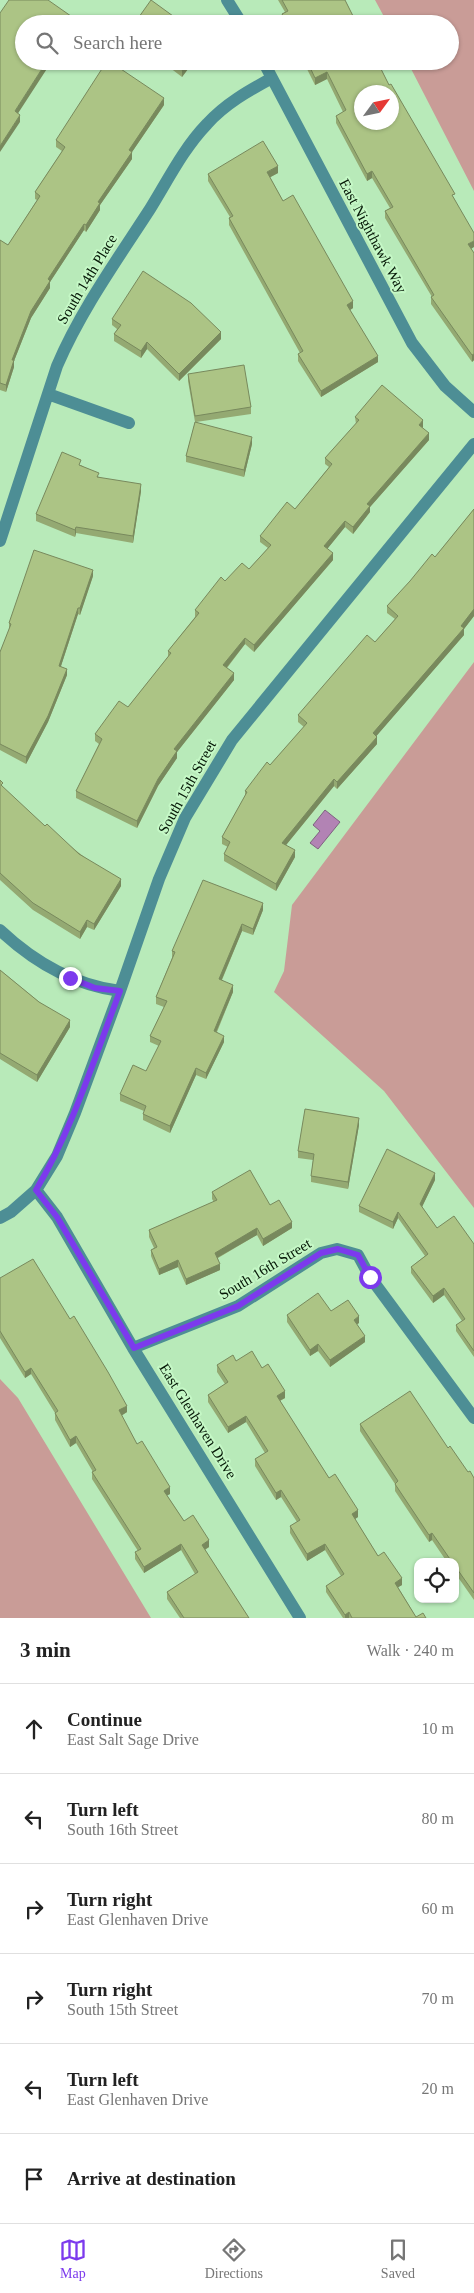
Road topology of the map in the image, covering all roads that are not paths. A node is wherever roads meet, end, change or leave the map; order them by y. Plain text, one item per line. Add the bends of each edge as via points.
1 (227, 0) edge
2 (236, 15) edge
3 (268, 70) edge
4 (272, 78) junction
5 (48, 394) junction
6 (474, 412) edge
7 (129, 423) dead end
8 (474, 444) edge
9 (0, 541) edge
10 (0, 930) edge
11 (120, 991) junction
12 (36, 1190) junction
13 (0, 1218) edge
14 (134, 1348) junction
15 (474, 1418) edge
16 (300, 1618) edge

1 - 2 street
3 - 4 street, East Nighthawk Way
4 - 5 street, South 14th Place via 229,104 184,151 66,344
4 - 6 street, East Nighthawk Way via 412,343 445,386
5 - 7 street
5 - 9 street, South 14th Place
8 - 11 street, South 15th Street via 232,740 185,818 159,879
10 - 11 street via 43,964 95,988
11 - 12 street, South 15th Street via 70,1126
12 - 13 street, South 15th Street
12 - 14 street, East Glenhaven Drive via 57,1217
14 - 15 street, South 16th Street via 238,1306 321,1253 338,1249 358,1255 370,1277
14 - 16 street, East Glenhaven Drive

